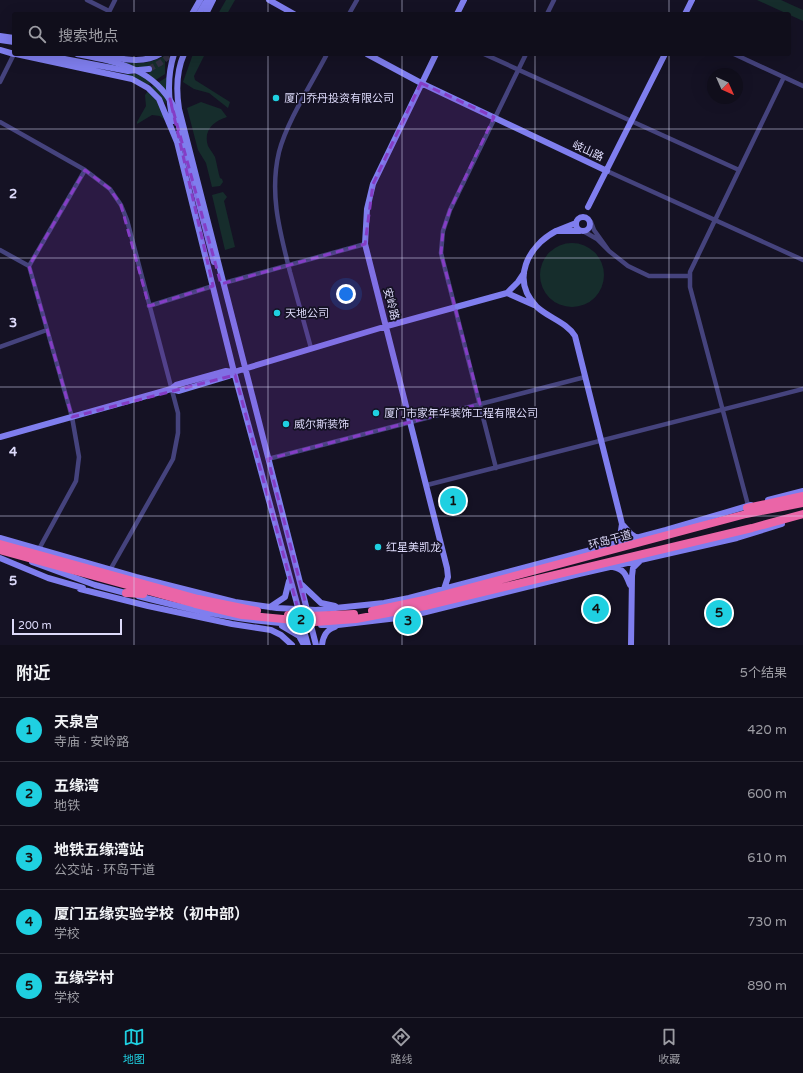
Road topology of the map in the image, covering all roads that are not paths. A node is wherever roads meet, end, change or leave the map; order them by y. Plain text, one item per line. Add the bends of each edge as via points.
1 (87, 0) edge
2 (115, 0) edge
3 (200, 0) edge
4 (207, 0) edge
5 (213, 0) edge
6 (269, 0) edge
7 (357, 0) edge
8 (464, 0) edge
9 (554, 0) edge
10 (692, 0) edge
11 (108, 12) edge
12 (193, 12) edge
13 (200, 12) edge
14 (207, 12) edge
15 (290, 12) edge
16 (350, 12) edge
17 (457, 12) edge
18 (548, 12) edge
19 (686, 12) edge
20 (0, 36) edge
21 (12, 38) edge
22 (0, 40) edge
23 (12, 42) edge
24 (0, 49) edge
25 (12, 50) edge
26 (12, 53) edge
27 (14, 56) edge
28 (24, 56) edge
29 (49, 56) edge
30 (88, 56) edge
31 (108, 56) edge
32 (157, 56) edge
33 (174, 56) edge
34 (183, 56) edge
35 (326, 56) edge
36 (371, 56) edge
37 (435, 56) edge
38 (488, 56) edge
39 (525, 56) edge
40 (664, 56) edge
41 (738, 56) edge
42 (149, 69) tunnel mouth
43 (518, 70) junction
44 (784, 77) junction
45 (0, 82) edge
46 (422, 82) junction
47 (803, 86) edge
48 (494, 117) junction
49 (630, 120) junction
50 (0, 122) edge
51 (178, 142) junction
52 (85, 170) junction
53 (739, 170) junction
54 (607, 171) junction
55 (588, 207) junction
56 (582, 217) junction
57 (590, 221) junction
58 (714, 221) junction
59 (576, 223) junction
60 (556, 231) junction
61 (581, 231) junction
62 (365, 244) junction
63 (0, 250) edge
64 (609, 250) junction
65 (803, 260) edge
66 (29, 266) junction
67 (289, 266) junction
68 (524, 273) junction
69 (690, 276) junction
70 (224, 283) junction
71 (213, 286) junction
72 (507, 293) junction
73 (149, 306) junction
74 (454, 307) junction
75 (537, 307) junction
76 (231, 316) junction
77 (387, 326) junction
78 (47, 330) junction
79 (0, 347) edge
80 (311, 348) junction
81 (245, 368) junction
82 (234, 372) junction
83 (585, 377) junction
84 (171, 389) junction
85 (803, 390) edge
86 (480, 404) junction
87 (723, 411) junction
88 (72, 417) junction
89 (411, 421) junction
90 (0, 437) edge
91 (601, 442) junction
92 (268, 459) junction
93 (496, 468) junction
94 (427, 485) junction
95 (803, 491) edge
96 (803, 496) edge
97 (803, 503) edge
98 (748, 505) junction
99 (803, 514) edge
100 (803, 518) edge
101 (706, 519) junction
102 (724, 520) junction
103 (622, 524) junction
104 (690, 529) junction
105 (723, 535) junction
106 (637, 538) junction
107 (658, 538) junction
108 (0, 539) edge
109 (698, 541) junction
110 (0, 544) edge
111 (615, 544) junction
112 (0, 550) edge
113 (37, 551) junction
114 (0, 558) edge
115 (642, 560) junction
116 (83, 562) joint
117 (610, 567) junction
118 (447, 568) junction
119 (110, 570) junction
120 (289, 576) junction
121 (136, 577) junction
122 (464, 583) junction
123 (301, 584) junction
124 (95, 585) junction
125 (631, 586) junction
126 (444, 588) junction
127 (80, 589) junction
128 (126, 593) junction
129 (194, 602) junction
130 (424, 603) junction
131 (270, 607) junction
132 (347, 608) junction
133 (298, 609) junction
134 (308, 609) junction
135 (277, 623) junction
136 (302, 624) junction
137 (312, 625) junction
138 (338, 625) junction
139 (292, 645) edge
140 (304, 645) edge
141 (308, 645) edge
142 (316, 645) edge
143 (322, 645) edge
144 (631, 645) edge

1 - 11 street
2 - 11 street
3 - 12 main road
4 - 13 main road
5 - 14 main road
6 - 15 main road
7 - 16 street
8 - 17 main road
9 - 18 street
10 - 19 main road
20 - 21 main road
22 - 23 main road
24 - 25 main road
24 - 26 main road
27 - 45 street
28 - 51 main road via 132,79 155,94 164,106
29 - 42 main road via 128,71
30 - 76 main road, bridge via 145,74 154,80 174,107 214,262
31 - 32 main road via 142,59
33 - 51 main road via 169,79 170,107
34 - 70 main road via 176,92 179,109
35 - 67 street via 285,133 279,152 275,178 275,207
36 - 46 main road, 岐山路
37 - 46 main road, 安岭路
38 - 43 street
39 - 43 street
40 - 49 main road
41 - 44 street
43 - 48 street
43 - 49 street
44 - 47 street
44 - 53 street
46 - 48 main road, 岐山路
46 - 62 main road, 安岭路 via 373,184
48 - 54 main road, 岐山路
48 - 74 street via 450,210 443,231 441,253
49 - 53 street
49 - 54 main road
50 - 52 street
51 - 71 main road
52 - 66 street
52 - 73 street via 110,189 120,205 127,220
53 - 58 street
54 - 55 main road
54 - 58 street, 岐山路
55 - 56 main road
55 - 57 main road
56 - 57 main road
56 - 59 main road
57 - 61 main road via 587,229
57 - 64 street
58 - 65 street, 岐山路
58 - 69 street
59 - 60 main road
59 - 61 main road via 576,227
60 - 61 main road
60 - 68 main road via 535,246
61 - 64 street via 597,239
62 - 67 street
62 - 77 main road, 安岭路
63 - 66 street
64 - 69 street via 628,266 649,276
66 - 78 street
67 - 70 street
67 - 80 street
68 - 72 main road
68 - 75 main road via 525,287
69 - 87 street via 690,287
70 - 76 main road
71 - 73 street
71 - 82 main road
72 - 74 main road
72 - 75 main road
73 - 84 street
74 - 77 main road
74 - 86 street
75 - 83 main road via 571,330 578,343
76 - 81 main road
77 - 80 main road
77 - 89 main road, 安岭路
78 - 79 street
78 - 88 street
80 - 81 main road
81 - 82 main road
81 - 92 main road
82 - 84 main road via 226,371 176,385
82 - 120 main road
83 - 86 street
83 - 91 main road
84 - 88 main road
84 - 119 street via 178,413 178,433 173,459
85 - 87 street
86 - 89 street
86 - 93 street
87 - 91 street
87 - 98 street
88 - 90 main road
88 - 113 street via 79,457 76,481
89 - 92 street
89 - 94 main road, 安岭路
91 - 93 street
91 - 103 main road
92 - 123 main road
93 - 94 street
94 - 118 main road, 安岭路
95 - 98 main road
96 - 101 highway
97 - 102 highway, 环岛干道
98 - 101 main road
99 - 105 highway, 环岛干道
100 - 115 main road via 737,538
101 - 106 main road
101 - 107 highway
102 - 104 highway, 环岛干道
102 - 105 highway via 717,529
103 - 106 main road
103 - 111 main road via 620,537
104 - 107 highway, 环岛干道
104 - 109 highway via 700,536
105 - 109 highway, 环岛干道
106 - 111 main road
107 - 130 highway, 环岛干道
108 - 113 highway
109 - 130 highway, 环岛干道
110 - 113 highway
111 - 122 main road
112 - 124 main road
112 - 129 highway
113 - 116 highway
113 - 129 highway
114 - 127 main road
115 - 117 main road
115 - 125 main road via 633,568
116 - 119 main road
117 - 125 main road via 619,568 625,573
117 - 138 main road via 406,618
118 - 122 main road via 452,577
118 - 126 main road via 448,576
119 - 121 main road
120 - 131 main road via 289,588 285,597
120 - 133 main road
121 - 129 highway
121 - 131 main road via 235,602
122 - 126 main road
123 - 132 main road via 321,603
123 - 134 main road
124 - 127 main road
124 - 128 main road
125 - 144 main road
126 - 132 main road via 384,603
127 - 139 main road via 148,606 271,630
128 - 129 highway
128 - 135 main road via 204,613
129 - 130 highway, bridge via 309,616 354,614
131 - 133 main road
132 - 134 main road
133 - 134 main road
133 - 136 main road
134 - 137 main road
135 - 136 main road
135 - 140 main road via 299,636
136 - 137 main road
136 - 141 main road
137 - 138 main road
137 - 142 main road
138 - 143 main road via 324,636

